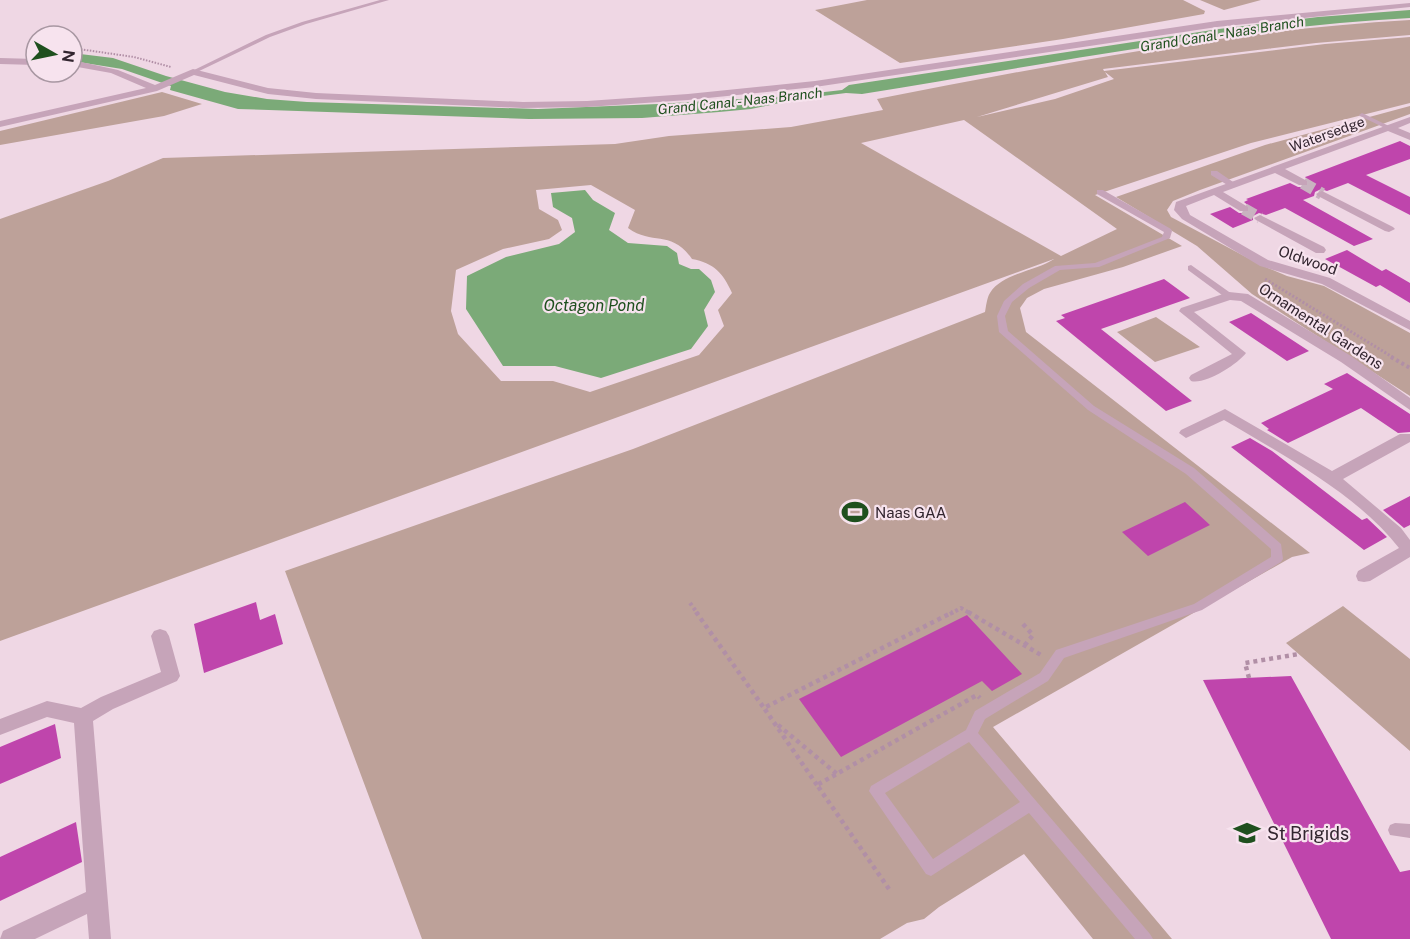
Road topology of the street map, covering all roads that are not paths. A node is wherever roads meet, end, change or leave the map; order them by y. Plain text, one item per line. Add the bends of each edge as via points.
1 (386, 0) edge
2 (1410, 5) edge
3 (0, 61) edge
4 (24, 62) edge
5 (84, 65) edge
6 (194, 72) junction
7 (153, 89) junction
8 (1362, 115) dead end
9 (1410, 120) edge
10 (0, 124) edge
11 (1389, 128) junction
12 (1410, 137) edge
13 (1276, 169) junction
14 (1214, 173) dead end
15 (1303, 183) tunnel mouth
16 (1232, 184) junction
17 (1214, 191) junction
18 (1100, 192) dead end
19 (1322, 194) tunnel mouth
20 (1244, 209) tunnel mouth
21 (1260, 218) tunnel mouth
22 (1389, 229) dead end
23 (1228, 242) joint
24 (1320, 250) dead end
25 (1191, 268) dead end
26 (1229, 296) junction
27 (1410, 326) edge
28 (1196, 378) dead end
29 (1410, 405) edge
30 (1186, 433) dead end
31 (1405, 438) dead end
32 (1332, 477) junction
33 (1364, 576) dead end
34 (160, 636) dead end
35 (83, 717) junction
36 (0, 727) edge
37 (970, 734) junction
38 (1030, 804) junction
39 (1395, 830) dead end
40 (1410, 831) edge
41 (97, 898) junction
42 (11, 939) edge
43 (100, 939) edge
44 (1145, 939) edge

1 - 6 lane via 277,33
2 - 6 street via 1217,24 815,84 587,104 316,96 268,91
3 - 4 street
5 - 7 street via 108,69
6 - 7 street
7 - 10 street
8 - 11 lane
9 - 11 street, Watersedge
11 - 12 street, Watersedge
11 - 13 street, Watersedge
13 - 15 street, Watersedge
13 - 16 street, Watersedge
14 - 16 lane
16 - 17 street, Watersedge
17 - 20 street
17 - 23 street, Watersedge via 1180,204 1180,210
18 - 37 lane via 1168,231 1166,238 1096,265 1050,272 1008,302 1001,316 1004,332 1091,408 1190,471 1277,547 1276,559 1198,607 1060,654 1044,678 980,715
19 - 22 street
21 - 24 street
23 - 27 street, Oldwood via 1264,262 1326,281
25 - 26 lane
26 - 28 street via 1185,311 1239,353 1234,360
26 - 29 street, Ornamental Gardens via 1244,297 1346,358
30 - 32 street via 1225,414
31 - 32 street
32 - 33 street via 1395,532 1409,550
34 - 35 street via 171,676
35 - 36 street via 47,709
35 - 41 street
37 - 38 lane
37 - 38 lane via 876,791 931,869
38 - 44 lane
39 - 40 lane
41 - 42 street
41 - 43 street

